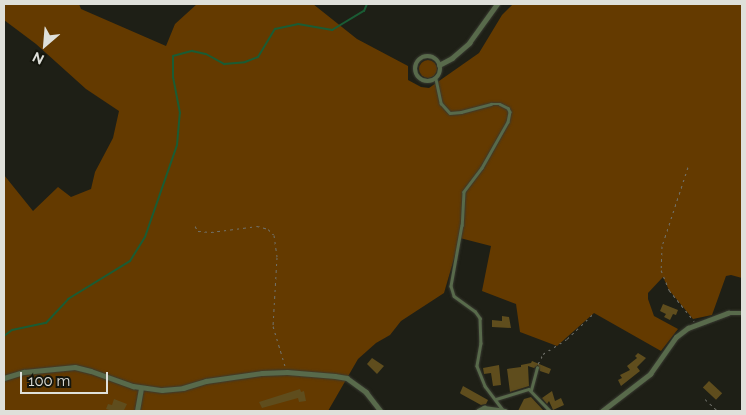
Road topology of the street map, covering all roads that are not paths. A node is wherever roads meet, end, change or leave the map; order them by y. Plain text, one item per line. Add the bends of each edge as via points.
1 (497, 4) edge
2 (439, 65) junction
3 (436, 79) junction
4 (742, 313) edge
5 (537, 368) road end
6 (4, 378) edge
7 (141, 388) junction
8 (531, 391) junction
9 (496, 399) junction
10 (137, 411) edge
11 (381, 411) edge
12 (478, 411) edge
13 (504, 411) edge
14 (550, 411) edge
15 (602, 411) edge

1 - 2 street via 469,43
2 - 3 street
2 - 3 street via 434,58 427,57 421,59 415,69 421,80
3 - 9 lane via 442,103 450,112 500,104 510,112 508,122 482,168 464,192 462,225 451,286 454,296 480,318 477,366 485,386
4 - 15 street via 728,313 696,324 676,337 643,381
5 - 8 lane
6 - 7 street via 24,372 75,368
7 - 10 street
7 - 11 street via 171,390 213,379 287,372 347,378 366,392
8 - 9 lane via 518,391
8 - 14 lane
9 - 13 lane
12 - 13 street via 484,408

